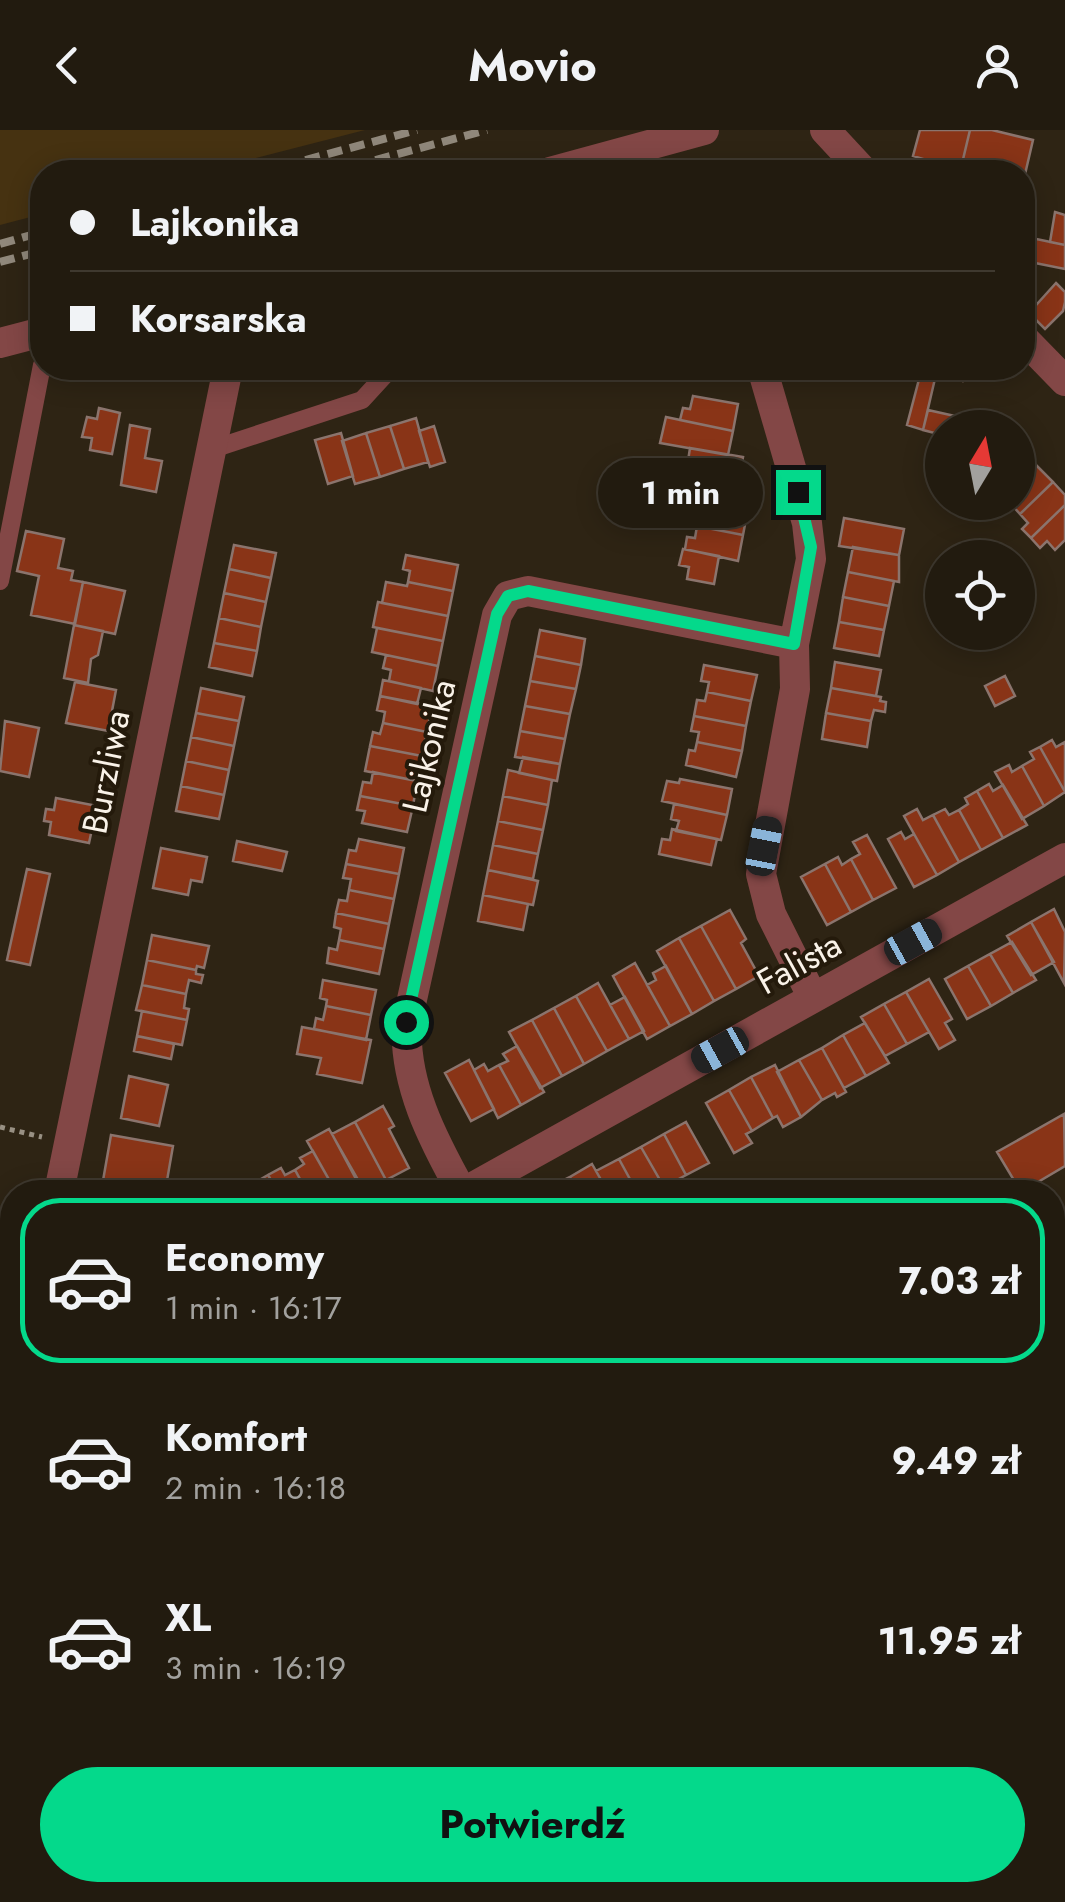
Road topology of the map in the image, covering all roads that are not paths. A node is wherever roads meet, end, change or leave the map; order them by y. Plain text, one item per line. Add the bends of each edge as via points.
1 (704, 130) edge
2 (825, 130) edge
3 (594, 160) edge
4 (848, 160) edge
5 (30, 336) edge
6 (0, 344) edge
7 (1035, 349) edge
8 (39, 380) edge
9 (225, 380) edge
10 (380, 380) edge
11 (765, 380) edge
12 (1065, 380) edge
13 (210, 450) junction
14 (0, 581) edge
15 (794, 644) junction
16 (1065, 858) edge
17 (813, 998) junction
18 (61, 1180) edge
19 (456, 1180) edge
20 (485, 1180) edge

1 - 3 street
2 - 4 street
5 - 6 street
7 - 12 street
8 - 14 lane
9 - 13 street, Burzliwa
10 - 13 lane via 362,400
11 - 15 street via 810,535
13 - 18 street, Burzliwa
15 - 17 street via 794,690 761,874 771,914
15 - 19 street, Lajkonika via 528,591 508,596 497,614 406,1022 405,1049 432,1138
16 - 17 street, Falista
17 - 20 street, Falista

